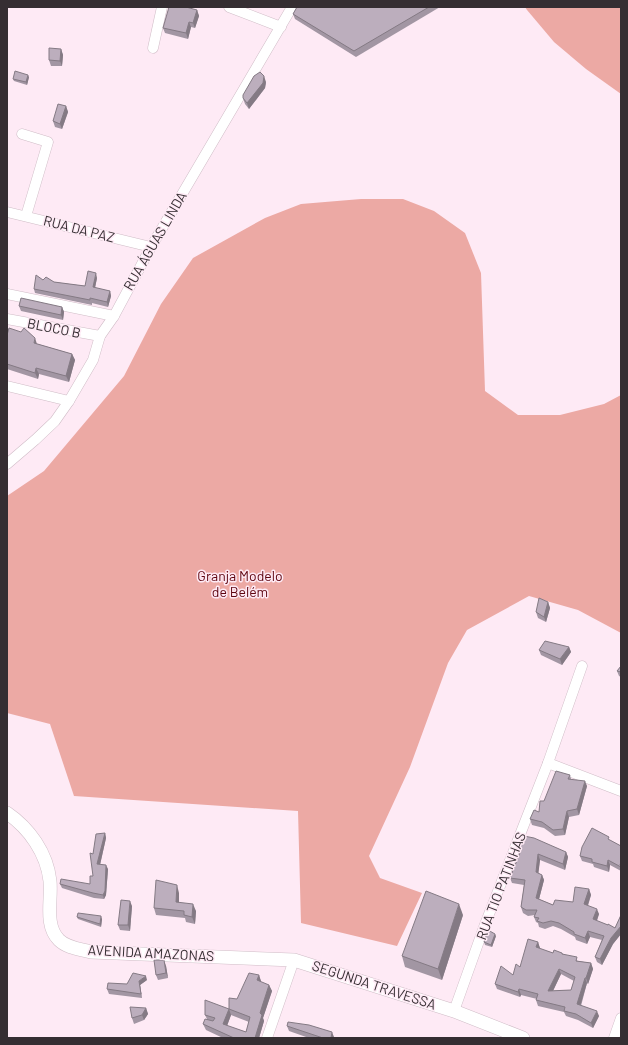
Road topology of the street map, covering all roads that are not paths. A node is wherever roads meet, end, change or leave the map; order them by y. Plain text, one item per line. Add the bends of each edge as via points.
1 (162, 7) edge
2 (229, 7) edge
3 (292, 7) edge
4 (281, 27) junction
5 (153, 48) dead end
6 (22, 134) dead end
7 (7, 212) edge
8 (26, 216) junction
9 (151, 247) junction
10 (7, 294) edge
11 (114, 316) junction
12 (7, 319) edge
13 (100, 336) junction
14 (7, 386) edge
15 (69, 401) junction
16 (7, 464) edge
17 (582, 666) dead end
18 (548, 762) junction
19 (621, 791) edge
20 (7, 813) edge
21 (294, 960) junction
22 (454, 1011) junction
23 (621, 1018) edge
24 (267, 1038) edge
25 (523, 1038) edge
26 (614, 1038) edge

1 - 5 street
2 - 4 street
3 - 4 street, RUA ÁGUAS LINDA
4 - 9 street, RUA ÁGUAS LINDA
6 - 8 street via 48,142
7 - 8 street, RUA DA PAZ
8 - 9 street, RUA DA PAZ
9 - 11 street, RUA ÁGUAS LINDA
10 - 11 street
11 - 13 street, RUA ÁGUAS LINDA
12 - 13 street, BLOCO B
13 - 15 street, RUA ÁGUAS LINDA via 94,360
14 - 15 street
15 - 16 street, RUA ÁGUAS LINDA via 55,421
17 - 18 street, RUA TIO PATINHAS
18 - 19 street
18 - 22 street, RUA TIO PATINHAS
20 - 21 street, AVENIDA AMAZONAS via 30,833 40,850 50,880 51,925 60,941 70,947 90,952
21 - 22 street, SEGUNDA TRAVESSA
21 - 24 street
22 - 25 street, SEGUNDA TRAVESSA
23 - 26 street

